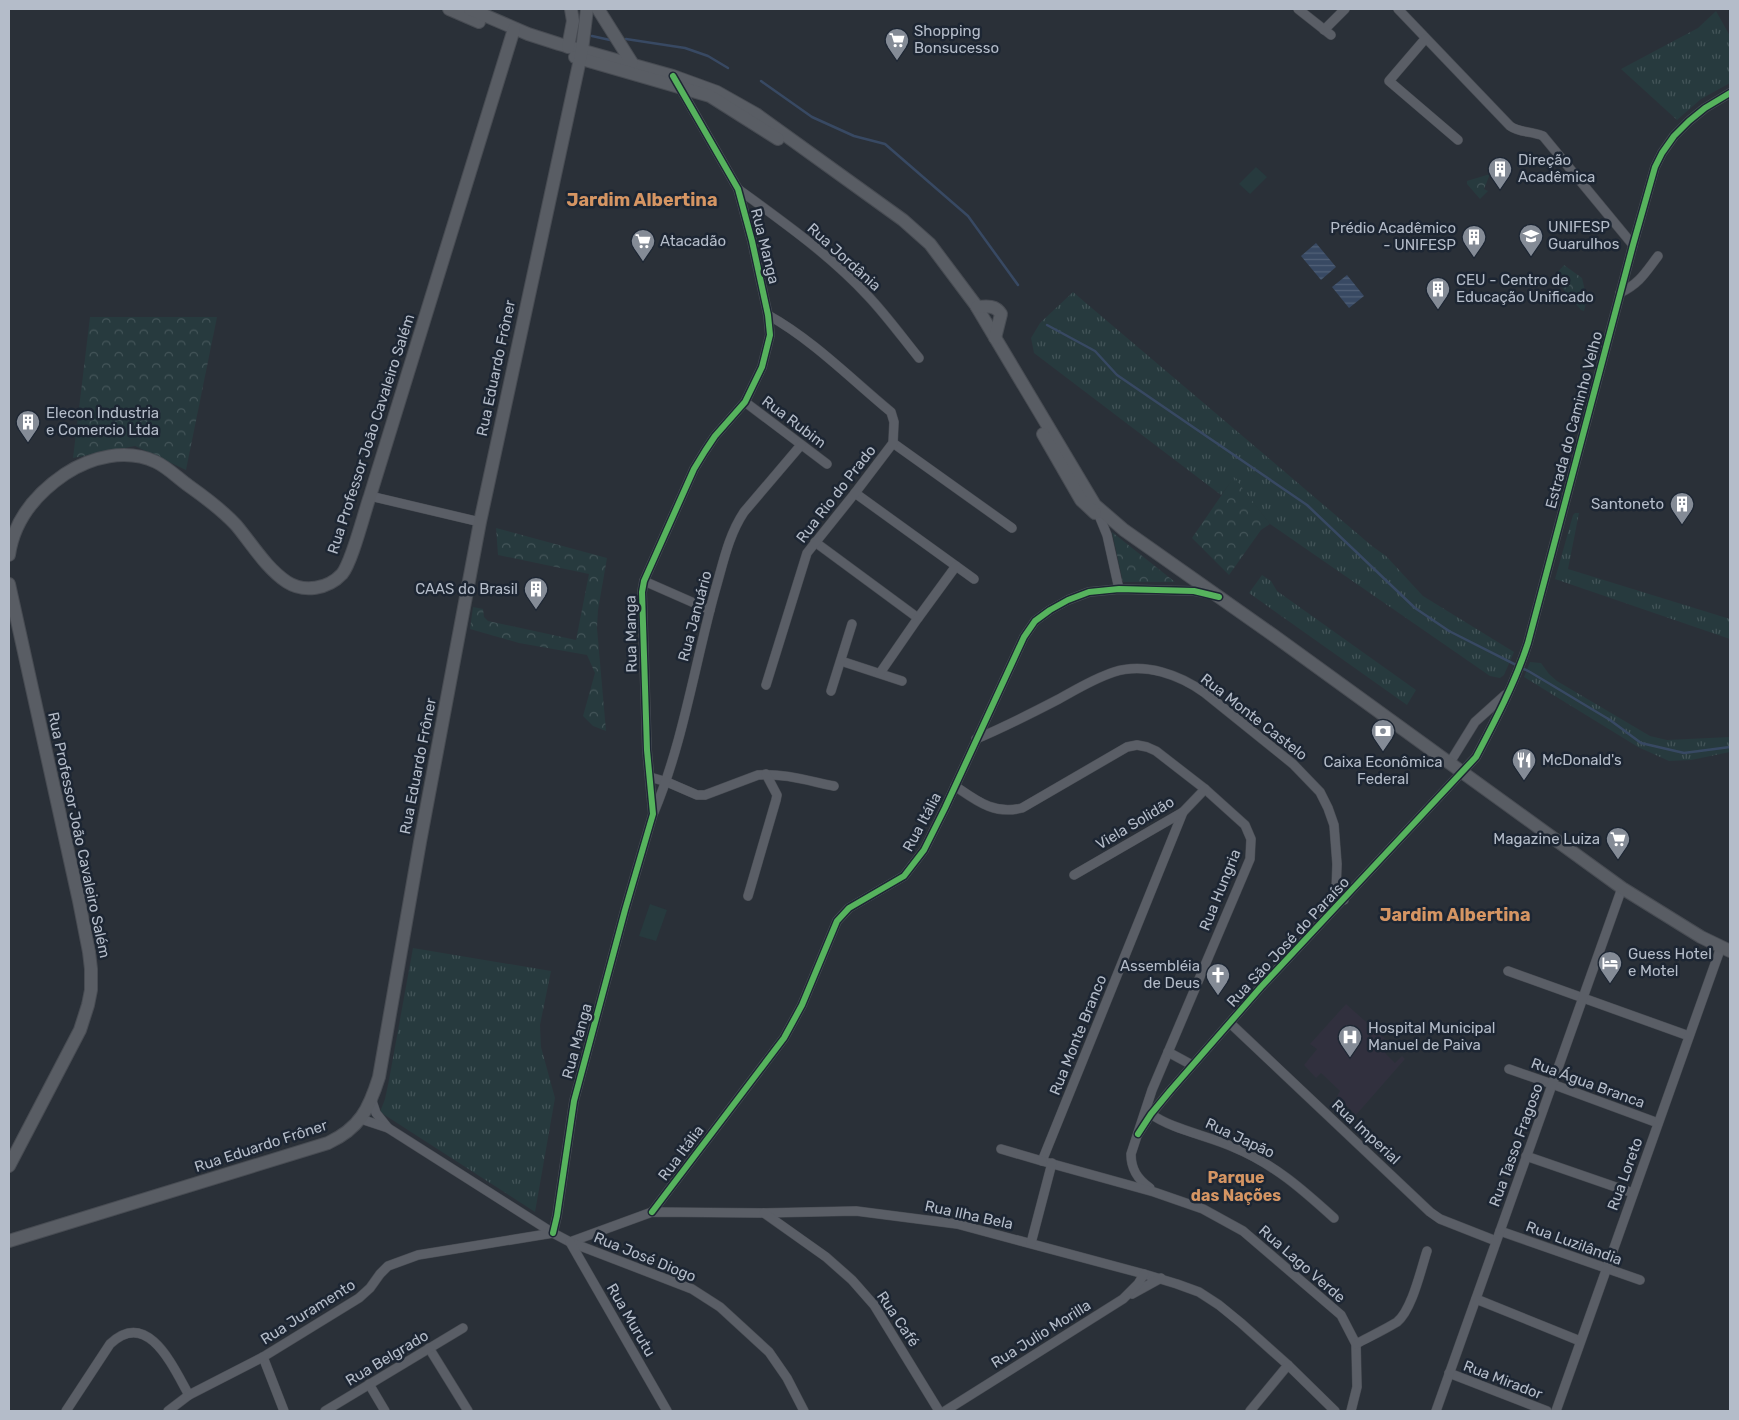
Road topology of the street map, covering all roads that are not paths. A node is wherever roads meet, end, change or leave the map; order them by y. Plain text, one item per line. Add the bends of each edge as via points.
1 (449, 9) edge
2 (470, 9) edge
3 (571, 9) edge
4 (587, 9) edge
5 (598, 9) edge
6 (1298, 9) edge
7 (1345, 9) edge
8 (1398, 9) edge
9 (513, 33) junction
10 (1425, 39) junction
11 (568, 47) junction
12 (581, 54) junction
13 (632, 64) junction
14 (673, 76) junction
15 (680, 88) junction
16 (1730, 93) edge
17 (1458, 140) dead end
18 (738, 189) junction
19 (1633, 245) junction
20 (1658, 256) dead end
21 (1620, 293) junction
22 (977, 306) junction
23 (768, 315) junction
24 (995, 338) junction
25 (919, 358) dead end
26 (745, 402) junction
27 (893, 443) junction
28 (801, 445) junction
29 (827, 464) dead end
30 (855, 493) junction
31 (370, 496) junction
32 (1096, 505) junction
33 (1101, 519) junction
34 (480, 522) junction
35 (1012, 528) dead end
36 (815, 542) junction
37 (9, 555) edge
38 (956, 566) junction
39 (974, 579) dead end
40 (644, 582) junction
41 (9, 584) edge
42 (1119, 589) junction
43 (1219, 597) junction
44 (710, 610) junction
45 (918, 618) junction
46 (852, 624) dead end
47 (841, 661) junction
48 (880, 673) junction
49 (902, 681) dead end
50 (766, 684) dead end
51 (831, 691) dead end
52 (1507, 693) junction
53 (976, 739) junction
54 (1449, 764) junction
55 (1462, 773) junction
56 (766, 774) junction
57 (650, 778) junction
58 (667, 782) junction
59 (834, 786) dead end
60 (954, 786) junction
61 (1205, 788) junction
62 (1183, 812) junction
63 (653, 814) junction
64 (1074, 875) dead end
65 (1622, 888) junction
66 (748, 896) dead end
67 (1344, 900) junction
68 (1726, 949) edge
69 (1508, 971) dead end
70 (1583, 998) junction
71 (1230, 1023) junction
72 (1689, 1036) junction
73 (1168, 1052) junction
74 (1192, 1065) junction
75 (1508, 1069) dead end
76 (1552, 1084) junction
77 (372, 1101) junction
78 (1151, 1114) junction
79 (361, 1119) junction
80 (1658, 1123) junction
81 (388, 1128) junction
82 (1138, 1134) junction
83 (1001, 1149) dead end
84 (1526, 1156) junction
85 (1042, 1161) junction
86 (1052, 1163) junction
87 (9, 1166) edge
88 (1154, 1192) junction
89 (1633, 1193) junction
90 (652, 1212) junction
91 (784, 1212) junction
92 (764, 1213) junction
93 (1334, 1218) dead end
94 (1500, 1231) junction
95 (553, 1233) junction
96 (796, 1236) junction
97 (11, 1240) edge
98 (1496, 1241) junction
99 (570, 1242) junction
100 (1031, 1244) junction
101 (1427, 1251) dead end
102 (1606, 1269) junction
103 (1144, 1274) junction
104 (1161, 1278) junction
105 (1640, 1280) dead end
106 (1123, 1299) junction
107 (1476, 1300) junction
108 (463, 1328) dead end
109 (1580, 1341) junction
110 (1356, 1344) junction
111 (430, 1348) junction
112 (263, 1356) junction
113 (1288, 1365) junction
114 (1449, 1373) junction
115 (369, 1384) junction
116 (189, 1395) junction
117 (66, 1411) edge
118 (168, 1411) edge
119 (284, 1411) edge
120 (325, 1411) edge
121 (385, 1411) edge
122 (468, 1411) edge
123 (667, 1411) edge
124 (804, 1411) edge
125 (939, 1411) edge
126 (945, 1411) edge
127 (1250, 1411) edge
128 (1335, 1411) edge
129 (1351, 1411) edge
130 (1436, 1411) edge
131 (1547, 1411) edge
132 (1556, 1411) edge

1 - 9 main road
2 - 9 main road
3 - 11 main road via 573,21
4 - 12 main road, Rua Eduardo Frôner
5 - 13 main road
6 - 7 street via 1327,33
8 - 10 street
9 - 11 main road
9 - 12 main road
9 - 31 main road, Rua Professor João Cavaleiro Salém
10 - 17 street via 1389,80
10 - 19 street via 1510,126 1517,131 1543,136
11 - 12 main road
12 - 13 main road
12 - 15 main road
12 - 34 main road, Rua Eduardo Frôner
13 - 14 main road
14 - 15 street, Rua Manga
14 - 22 main road via 717,92 756,114 903,220 946,262
15 - 18 street, Rua Manga
15 - 33 main road via 710,96 781,141 922,242 946,271 1081,500
16 - 19 street, Estrada do Caminho Velho via 1688,121 1662,153
18 - 23 street, Rua Manga
18 - 25 street, Rua Jordânia via 805,238 840,269 873,302
19 - 21 street, Estrada do Caminho Velho
20 - 21 street via 1634,286
21 - 52 street, Estrada do Caminho Velho via 1598,400 1523,659
22 - 24 main road
22 - 24 main road via 995,307 1000,311
23 - 26 street, Rua Manga via 770,335 766,352
23 - 27 street, Rua Rio do Prado via 805,339 891,412
24 - 32 main road
26 - 28 street, Rua Rubim
26 - 40 street, Rua Manga via 704,451
27 - 30 street, Rua Rio do Prado
27 - 35 street
28 - 29 street, Rua Rubim
28 - 44 street, Rua Januário via 736,524
30 - 36 street, Rua Rio do Prado
30 - 38 street
31 - 34 street
31 - 37 main road, Rua Professor João Cavaleiro Salém via 343,573 323,587 310,589 287,582 216,506 157,462 123,455 80,465 44,490 26,510 13,537
32 - 33 street
32 - 43 main road via 1124,530
33 - 42 street
33 - 43 main road via 1178,575
34 - 77 main road, Rua Eduardo Frôner
36 - 45 street
36 - 50 street, Rua Rio do Prado via 807,553
38 - 39 street
38 - 45 street
40 - 44 street
40 - 57 street, Rua Manga
41 - 87 main road, Rua Professor João Cavaleiro Salém via 91,969 91,990 80,1030
42 - 43 street, Rua Itália via 1194,591
42 - 53 street, Rua Itália via 1090,592 1068,600 1035,621 1024,637
43 - 54 main road
44 - 58 street, Rua Januário
45 - 48 street
46 - 47 street
47 - 48 street
47 - 51 street
48 - 49 street
52 - 54 street, Estrada do Caminho Velho via 1475,722
52 - 55 street, Estrada do Caminho Velho via 1476,757
53 - 60 street, Rua Itália
53 - 67 street, Rua Monte Castelo via 1116,671 1145,669 1176,676 1205,693 1293,764 1320,792 1334,825 1336,892
54 - 55 main road
55 - 65 main road
55 - 67 street, Rua São José do Paraíso
56 - 58 street via 705,795 697,795
56 - 59 street
56 - 66 street via 777,794
57 - 58 street
57 - 63 street, Rua Manga
58 - 63 street, Rua Januário
60 - 61 street, Rua Hungria via 978,802 1011,811 1022,808 1127,747 1138,746 1156,751
60 - 90 street, Rua Itália via 924,850 904,876 849,908 837,921 802,1005 784,1038
61 - 62 street, Viela Solidão
61 - 73 street, Rua Hungria via 1246,826 1252,849
62 - 64 street, Viela Solidão
62 - 85 street, Rua Monte Branco
63 - 95 street, Rua Manga via 574,1101
65 - 68 main road
65 - 70 street, Rua Tasso Fragoso
67 - 71 street, Rua São José do Paraíso
68 - 72 street, Rua Loreto
69 - 70 street
70 - 72 street
70 - 76 street, Rua Tasso Fragoso
71 - 74 street, Rua São José do Paraíso
71 - 98 street, Rua Imperial via 1430,1212
72 - 80 street, Rua Loreto
73 - 74 street
73 - 82 street, Rua Hungria
74 - 78 street, Rua São José do Paraíso
75 - 76 street, Rua Água Branca
76 - 80 street, Rua Água Branca
76 - 84 street, Rua Tasso Fragoso
77 - 79 main road, Rua Eduardo Frôner
77 - 81 street via 376,1113
78 - 82 street, Rua São José do Paraíso
78 - 93 street, Rua Japão via 1256,1158 1282,1173
79 - 81 street
79 - 97 main road, Rua Eduardo Frôner via 328,1143
80 - 89 street, Rua Loreto
81 - 95 street
82 - 88 street, Rua Hungria via 1130,1154 1131,1164 1135,1175
83 - 85 street
84 - 89 street
84 - 94 street, Rua Tasso Fragoso
85 - 86 street
86 - 88 street
86 - 100 street
88 - 110 street, Rua Lago Verde via 1203,1209 1243,1231 1341,1315
89 - 102 street, Rua Loreto
90 - 92 street, Rua Ilha Bela
90 - 99 street, Rua Ilha Bela
91 - 92 street, Rua Ilha Bela
91 - 96 street, Rua Café
91 - 100 street, Rua Ilha Bela via 856,1211 924,1219 957,1224
92 - 96 street, Rua Café
94 - 98 street, Rua Tasso Fragoso
94 - 102 street, Rua Luzilândia
95 - 99 street
95 - 112 street, Rua Juramento via 418,1255 394,1264 380,1274 360,1298
96 - 125 street, Rua Café via 826,1257 874,1305
98 - 107 street, Rua Tasso Fragoso
99 - 123 street, Rua Murutu
99 - 124 street, Rua José Diogo via 692,1289 720,1307 769,1352
100 - 103 street, Rua Ilha Bela
101 - 110 street via 1409,1304 1398,1321
102 - 105 street, Rua Luzilândia
102 - 109 street, Rua Loreto
103 - 104 street, Rua Ilha Bela
103 - 106 street, Rua Julio Morilla
104 - 106 street
104 - 113 street, Rua Ilha Bela via 1199,1292 1219,1305
106 - 126 street, Rua Julio Morilla
107 - 109 street
107 - 114 street, Rua Tasso Fragoso
108 - 111 street, Rua Belgrado
109 - 132 street, Rua Loreto
110 - 129 street, Rua Lago Verde via 1357,1387
111 - 115 street, Rua Belgrado
111 - 122 street
112 - 116 street, Rua Juramento
112 - 119 street
113 - 127 street
113 - 128 street, Rua Ilha Bela
114 - 130 street, Rua Tasso Fragoso
114 - 131 street, Rua Mirador
115 - 120 street, Rua Belgrado
115 - 121 street
116 - 117 street via 165,1353 153,1340 129,1333 110,1344
116 - 118 street, Rua Juramento

